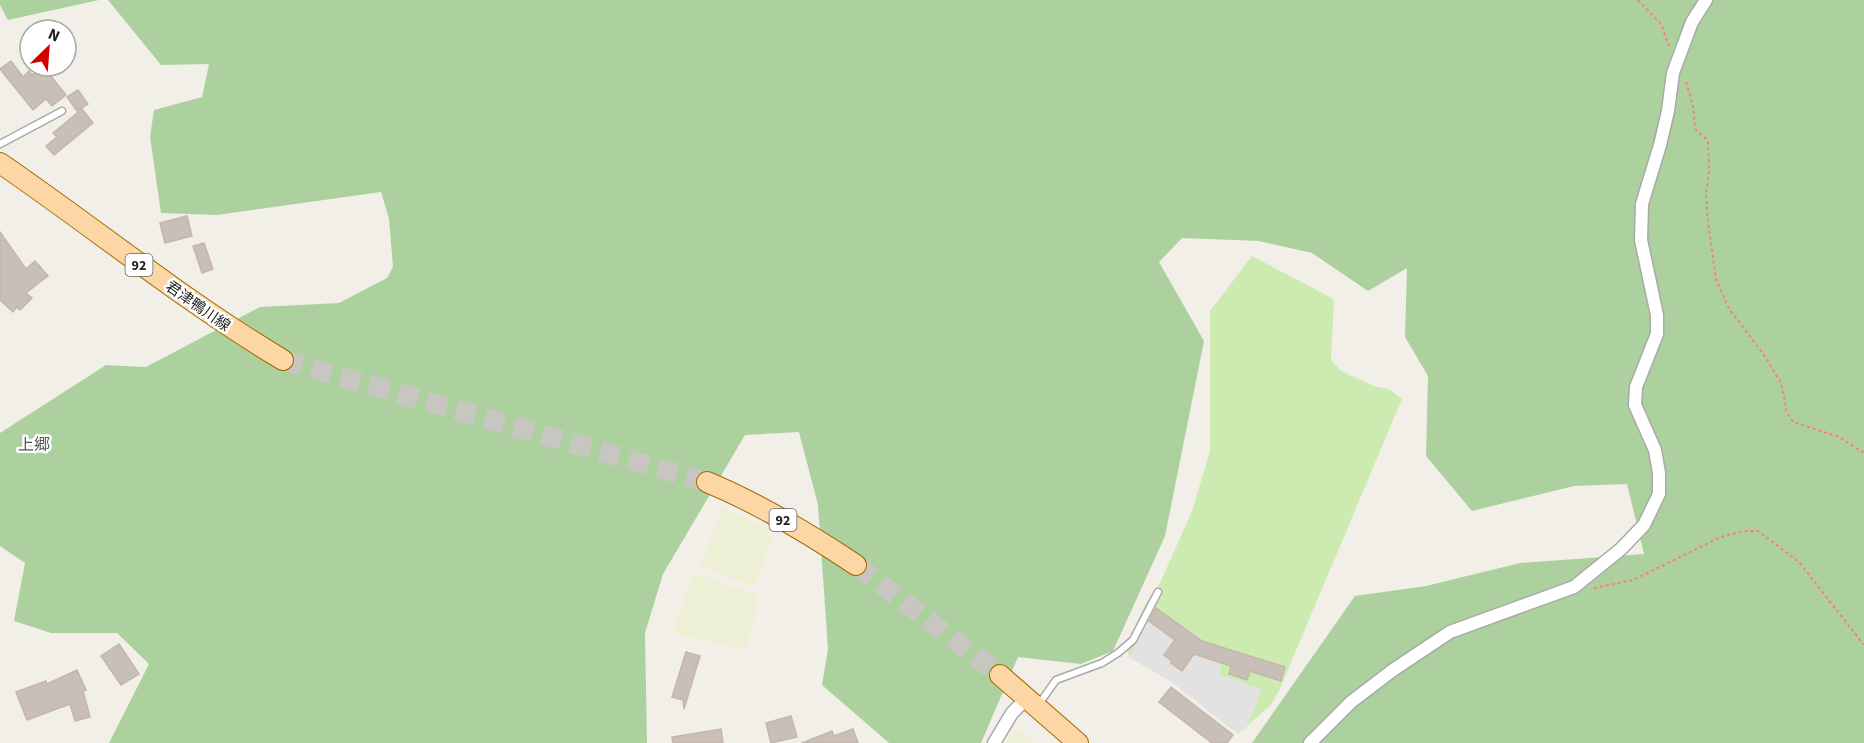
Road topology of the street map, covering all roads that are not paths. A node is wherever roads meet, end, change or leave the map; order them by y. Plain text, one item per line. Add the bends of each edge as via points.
1 (1706, 0) edge
2 (62, 111) dead end
3 (0, 144) edge
4 (0, 163) edge
5 (283, 360) tunnel mouth
6 (707, 482) tunnel mouth
7 (856, 565) tunnel mouth
8 (1158, 592) dead end
9 (1000, 675) tunnel mouth
10 (1032, 703) junction
11 (994, 743) edge
12 (1078, 743) edge
13 (1310, 743) edge

1 - 13 street via 1692,22 1673,73 1665,122 1642,204 1641,240 1657,315 1657,334 1636,387 1635,405 1655,450 1659,473 1659,494 1644,525 1574,587 1450,632 1351,702
2 - 3 lane
4 - 5 main road, 君津鴨川線 / 92 via 228,327
6 - 7 main road, 92 via 764,509
8 - 10 lane via 1133,640 1118,654 1056,680
9 - 10 main road
10 - 11 street via 1012,713
10 - 12 main road

